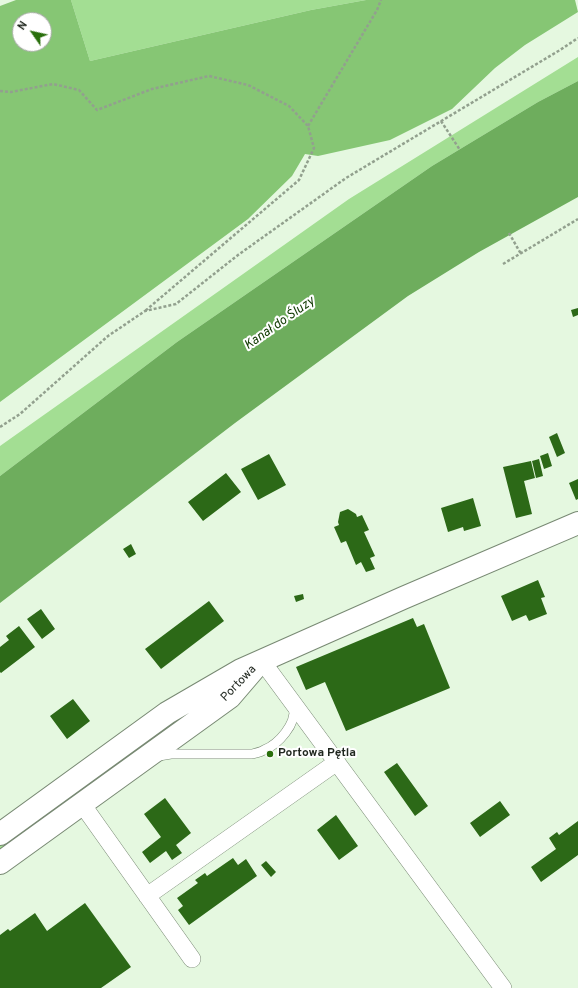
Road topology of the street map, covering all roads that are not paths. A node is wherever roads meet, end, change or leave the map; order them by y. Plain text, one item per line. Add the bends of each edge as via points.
1 (578, 523) edge
2 (262, 661) junction
3 (294, 703) junction
4 (143, 758) junction
5 (337, 762) junction
6 (69, 785) junction
7 (82, 804) junction
8 (0, 834) edge
9 (0, 863) edge
10 (147, 896) junction
11 (192, 959) dead end
12 (503, 988) edge

1 - 2 street
2 - 3 street
2 - 4 street, Portowa via 230,697
2 - 6 street, Portowa via 241,670 168,713
3 - 4 lane via 294,718 279,740 264,750 252,754 172,754
3 - 5 street
4 - 7 street, Portowa
5 - 10 street
5 - 12 street
6 - 7 street
6 - 8 street, Portowa
7 - 9 street, Portowa
7 - 10 street
10 - 11 street

